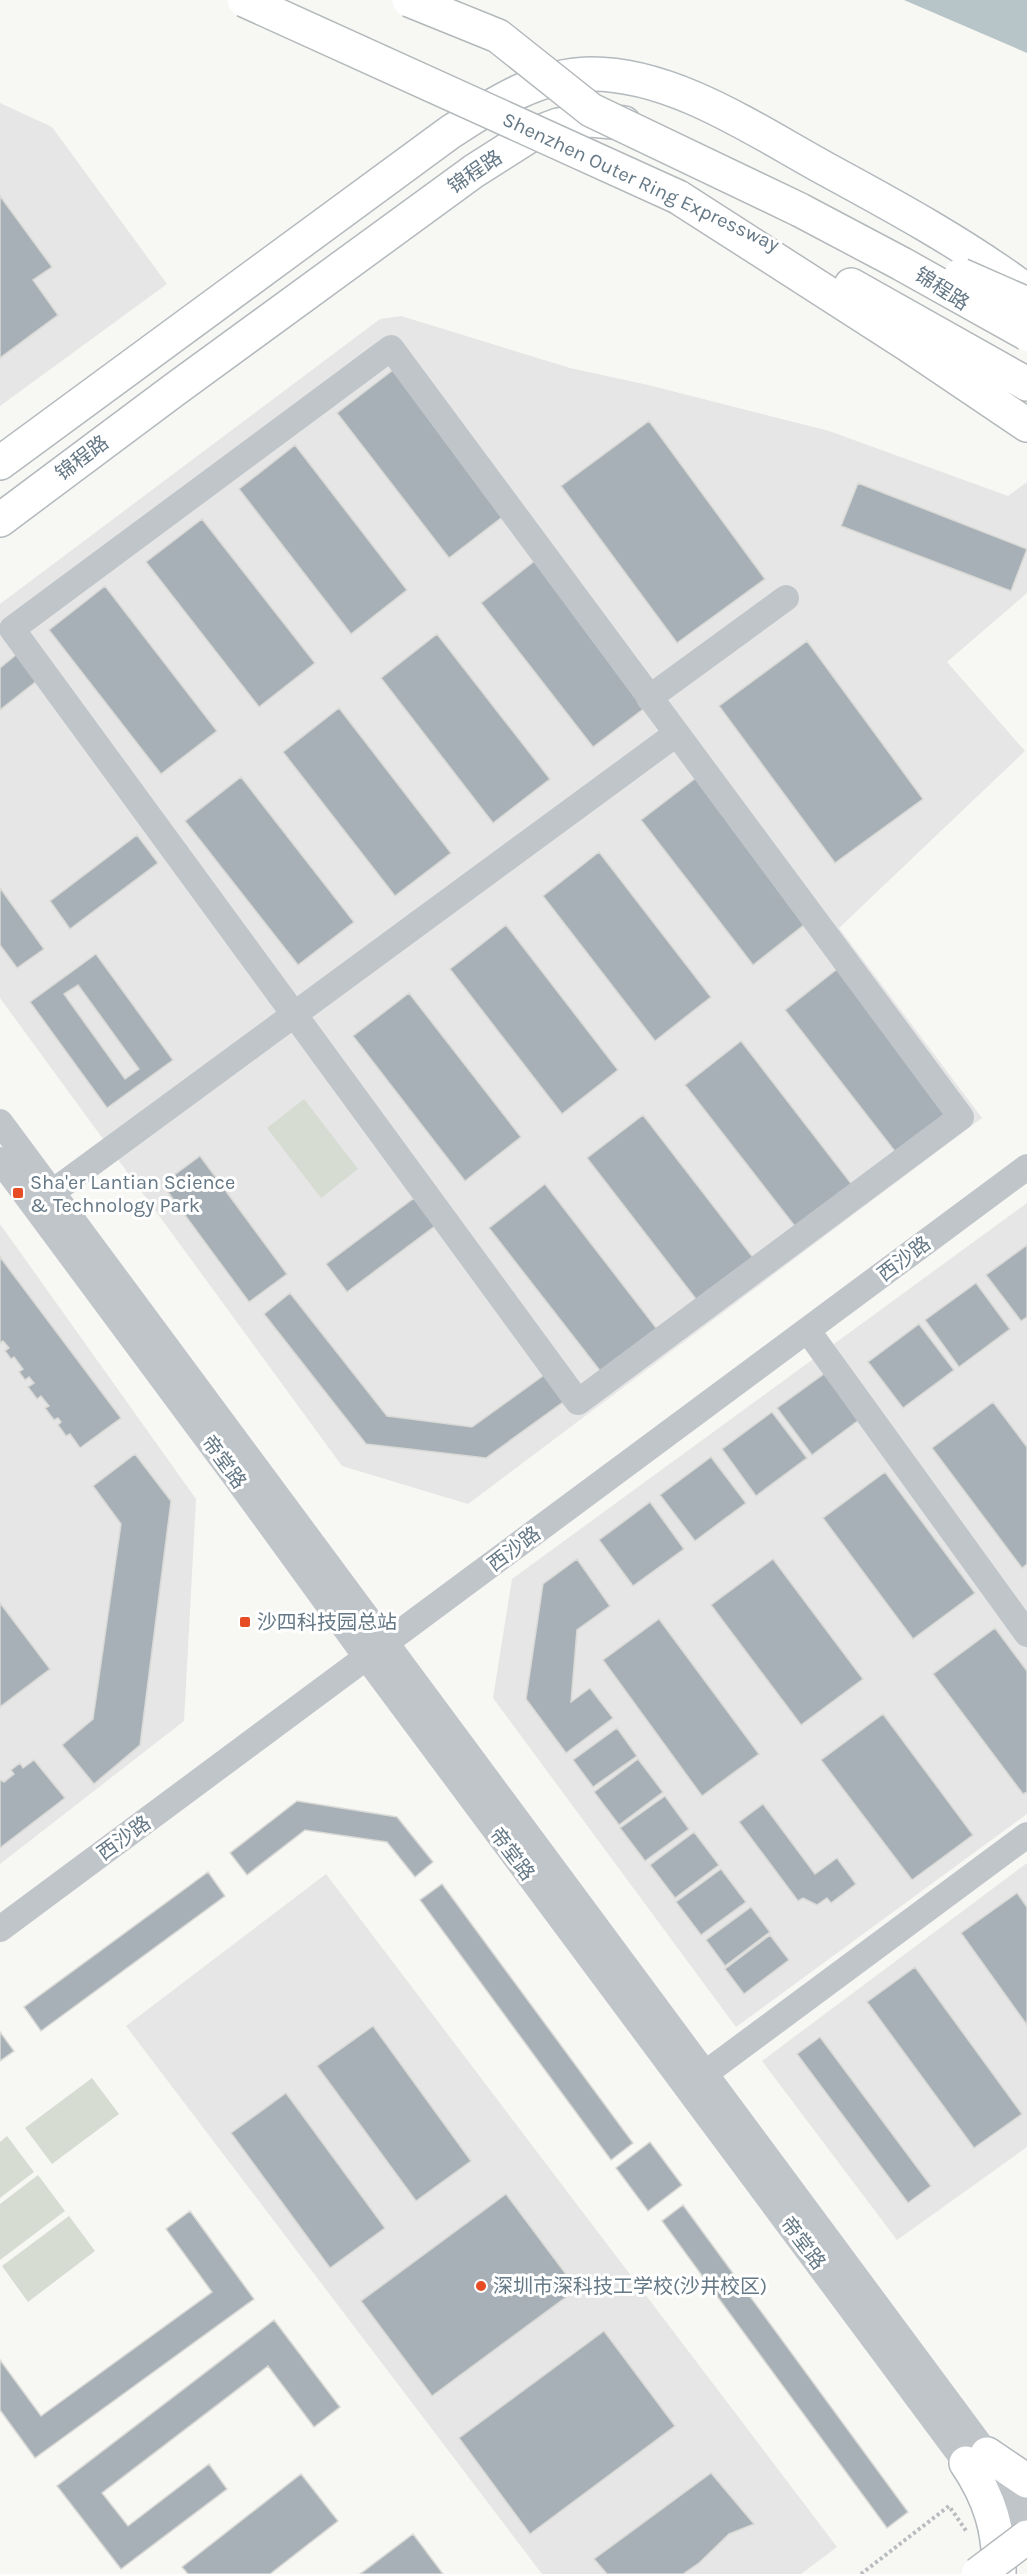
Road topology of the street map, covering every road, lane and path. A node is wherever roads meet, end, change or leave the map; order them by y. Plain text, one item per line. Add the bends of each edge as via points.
1 (244, 0) edge
2 (409, 0) edge
3 (696, 158) junction
4 (678, 197) junction
5 (1027, 291) edge
6 (1027, 304) edge
7 (1027, 334) edge
8 (1027, 348) edge
9 (1027, 384) edge
10 (1027, 425) edge
11 (0, 463) edge
12 (0, 520) edge
13 (786, 598) dead end
14 (649, 698) junction
15 (676, 734) junction
16 (295, 1014) junction
17 (0, 1122) edge
18 (0, 1160) edge
19 (1027, 1167) edge
20 (43, 1199) junction
21 (808, 1331) junction
22 (1027, 1634) edge
23 (388, 1643) junction
24 (367, 1658) junction
25 (1027, 1835) edge
26 (0, 1929) edge
27 (695, 2081) junction
28 (977, 2458) junction
29 (1027, 2481) edge
30 (949, 2506) dead end
31 (1027, 2508) edge
32 (1027, 2537) edge
33 (1027, 2546) edge
34 (861, 2574) edge
35 (978, 2574) edge
36 (999, 2574) edge

1 - 4 main road, Shenzhen Outer Ring Expressway, bridge
2 - 3 main road, bridge via 498,36 591,110
3 - 6 main road, bridge
3 - 7 main road, bridge via 902,264
4 - 9 main road, Shenzhen Outer Ring Expressway via 882,301
4 - 10 main road
5 - 11 main road via 933,228 717,110 628,77 589,74 509,95 449,133
8 - 12 main road, 锦程路 via 910,267 698,151 621,122 591,120 529,136 474,171
13 - 14 street
14 - 15 street
14 - 16 street via 391,348 12,629
15 - 16 street
15 - 16 street via 962,1117 578,1402
16 - 20 street
17 - 20 street, 帝堂路
18 - 20 street, 帝堂路
19 - 21 street, 西沙路
20 - 23 street, 帝堂路
20 - 24 street, 帝堂路
21 - 22 street
21 - 23 street, 西沙路
23 - 24 street, 西沙路
23 - 27 street, 帝堂路
24 - 26 street, 西沙路
24 - 27 street, 帝堂路
25 - 27 street
27 - 28 street, 帝堂路
28 - 29 main road
28 - 31 street, 帝堂路
28 - 33 street, 帝堂路
28 - 36 main road via 998,2536
30 - 34 path
32 - 35 main road, bridge

